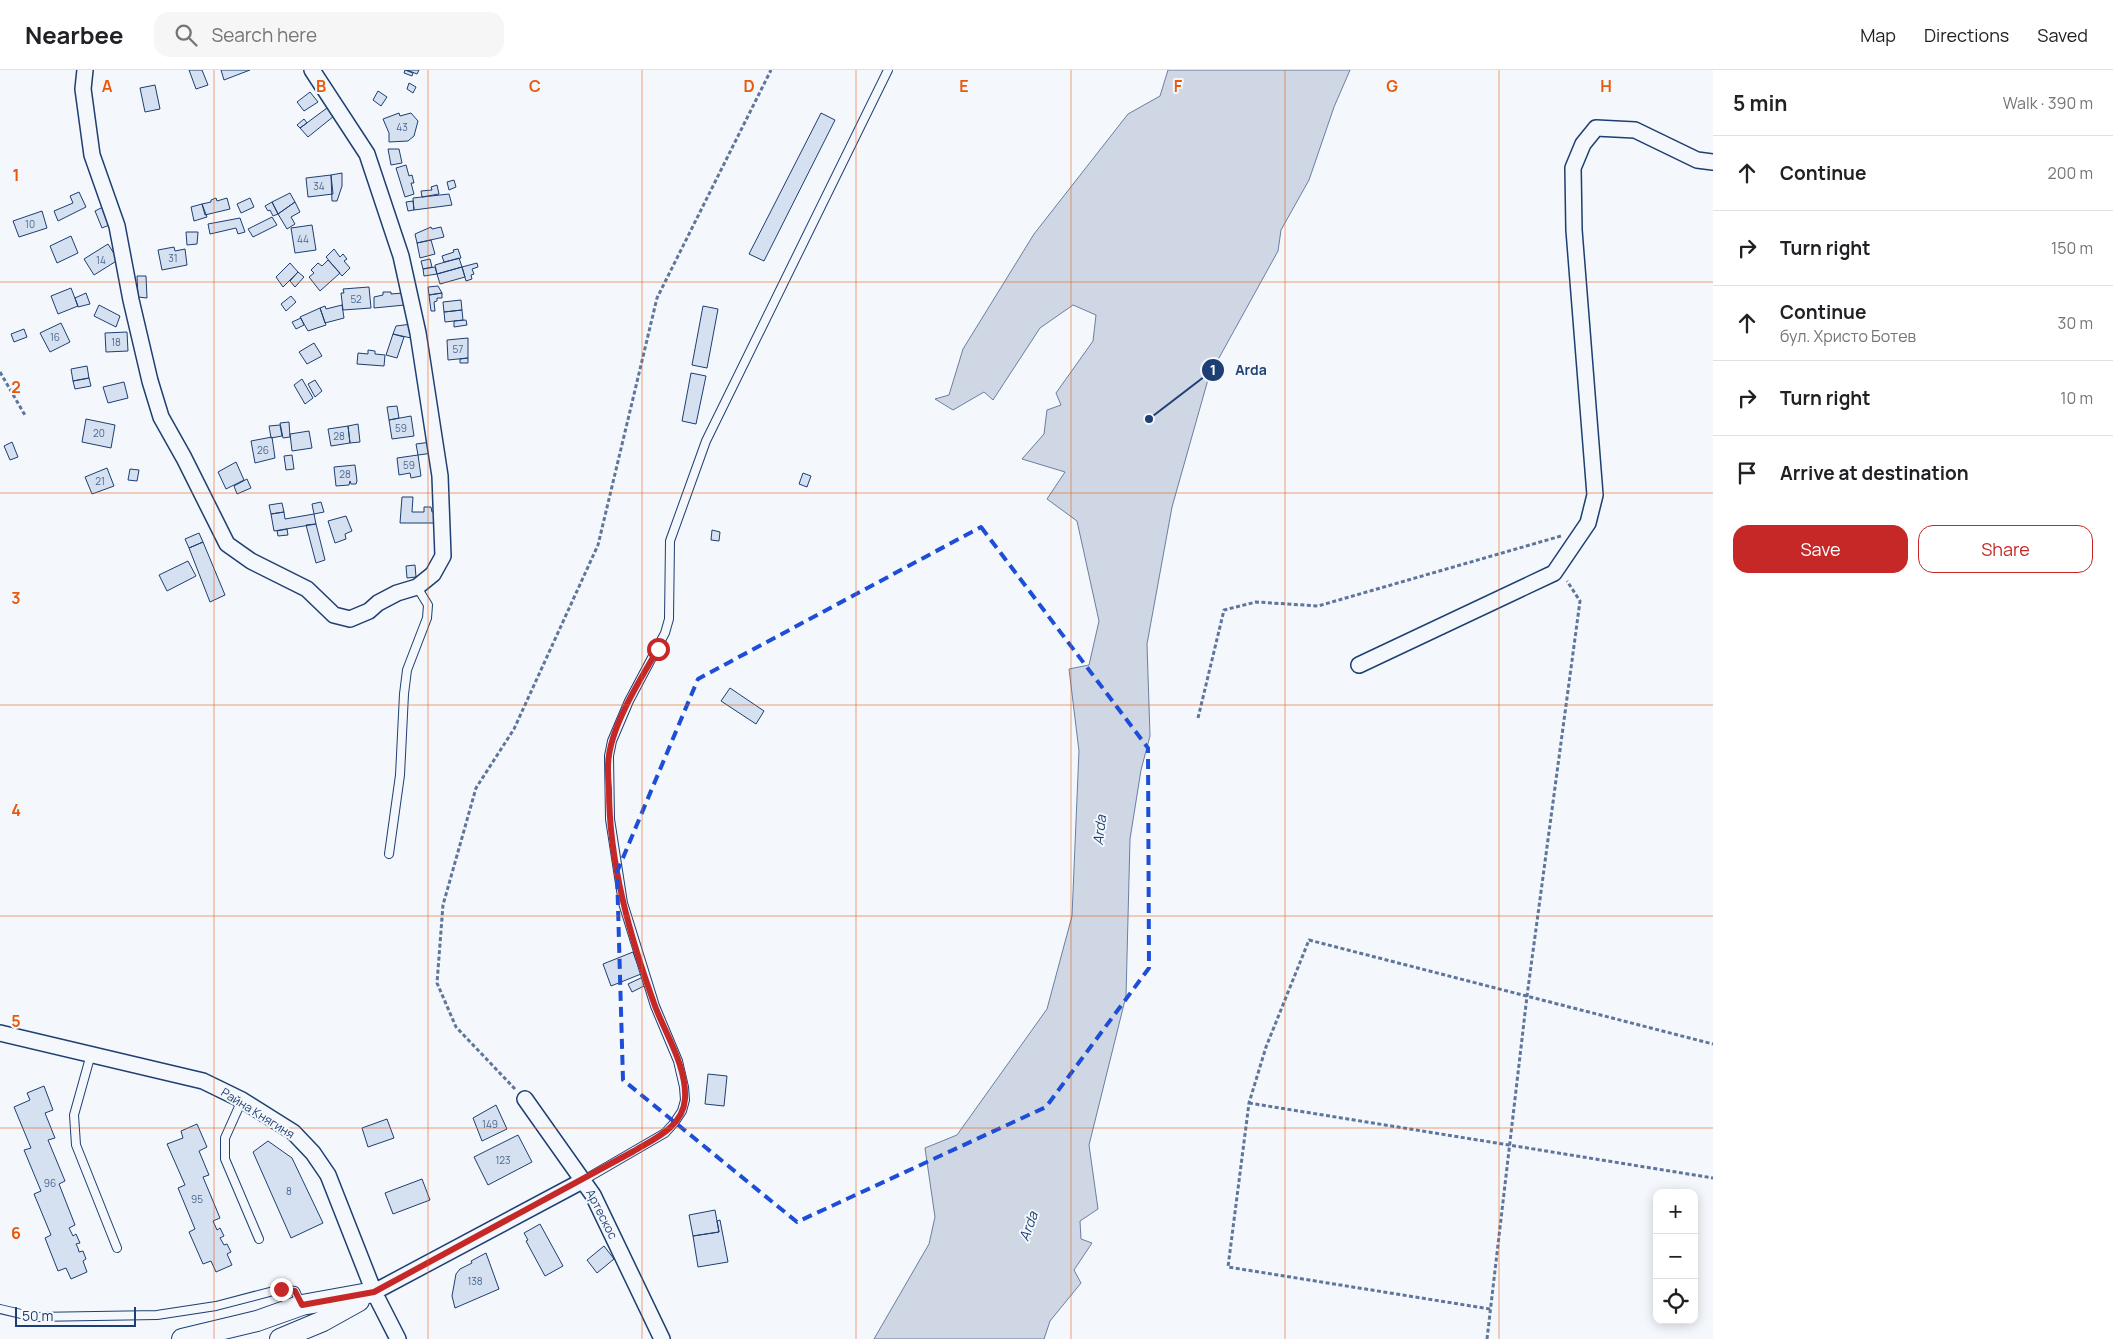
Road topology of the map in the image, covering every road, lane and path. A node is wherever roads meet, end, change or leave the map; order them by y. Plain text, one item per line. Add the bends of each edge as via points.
1 (85, 70) edge
2 (312, 70) edge
3 (771, 70) edge
4 (888, 70) edge
5 (1713, 162) edge
6 (0, 372) edge
7 (26, 417) dead end
8 (1584, 529) junction
9 (1554, 573) junction
10 (417, 587) junction
11 (1359, 665) dead end
12 (1198, 718) dead end
13 (389, 854) dead end
14 (1527, 996) junction
15 (0, 1033) edge
16 (1713, 1044) edge
17 (91, 1054) junction
18 (524, 1099) joint
19 (242, 1100) junction
20 (1249, 1103) junction
21 (1510, 1144) junction
22 (1713, 1178) edge
23 (584, 1180) junction
24 (259, 1239) dead end
25 (117, 1248) dead end
26 (374, 1292) junction
27 (302, 1305) junction
28 (0, 1309) edge
29 (1490, 1309) junction
30 (182, 1339) edge
31 (280, 1339) edge
32 (398, 1339) edge
33 (662, 1339) edge
34 (1487, 1339) edge

1 - 10 street via 83,89 92,155 117,226 130,300 150,381 161,417 227,544 251,561 307,589 334,615 350,619 397,593
2 - 10 street via 366,154 401,256 418,333 440,476 443,556 433,574
3 - 18 path via 657,298 598,545 514,729 476,788 443,905 437,983 456,1027
4 - 23 lane via 706,441 670,541 669,619 665,633 612,741 609,756 610,819 623,903 655,1006 678,1061 685,1100 682,1111 665,1132
5 - 8 street via 1697,160 1635,130 1596,128 1583,144 1573,168 1574,230 1595,495
6 - 7 path
8 - 9 street
8 - 12 path via 1318,606 1256,602 1224,610
9 - 11 street
9 - 14 path via 1566,579 1580,601
10 - 13 lane via 428,606 427,618 408,670 404,694 400,775
14 - 16 path
14 - 20 path via 1309,940 1266,1047
14 - 21 path
15 - 17 street, Райна Княгиня
17 - 19 street, Райна Княгиня via 203,1081
17 - 25 lane via 74,1115 76,1145
18 - 23 street, Артескос
19 - 24 lane via 226,1138 225,1159
19 - 26 street, Райна Княгиня via 293,1132 318,1160 328,1175
20 - 21 path
20 - 29 path via 1228,1266
21 - 22 path
21 - 29 path
23 - 26 street
23 - 33 street, Артескос
26 - 27 main road
26 - 31 main road via 323,1321
26 - 32 street, Райна Княгиня
27 - 28 lane via 295,1291 281,1289 199,1309 157,1315 34,1317
27 - 30 main road via 249,1323
29 - 34 path

